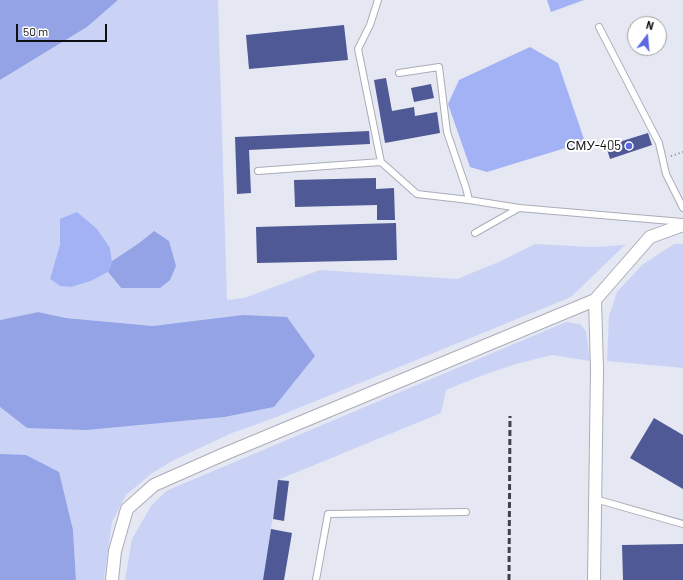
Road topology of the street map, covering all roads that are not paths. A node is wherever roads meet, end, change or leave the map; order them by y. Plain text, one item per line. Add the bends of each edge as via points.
1 (378, 0) edge
2 (599, 27) dead end
3 (399, 73) dead end
4 (381, 162) junction
5 (258, 171) dead end
6 (469, 200) junction
7 (519, 208) junction
8 (683, 208) edge
9 (683, 222) edge
10 (683, 225) edge
11 (475, 233) dead end
12 (595, 300) junction
13 (595, 499) junction
14 (466, 512) dead end
15 (683, 524) edge
16 (112, 580) edge
17 (316, 580) edge
18 (594, 580) edge

1 - 4 lane via 358,49
2 - 8 lane via 659,143 666,174
3 - 6 lane via 439,67 447,132
4 - 5 lane
4 - 6 lane via 417,194
6 - 7 lane
7 - 9 lane
7 - 11 lane
10 - 12 street via 650,237
12 - 13 street
12 - 16 street via 154,485 127,509 115,551
13 - 15 lane
13 - 18 street
14 - 17 lane via 328,514

